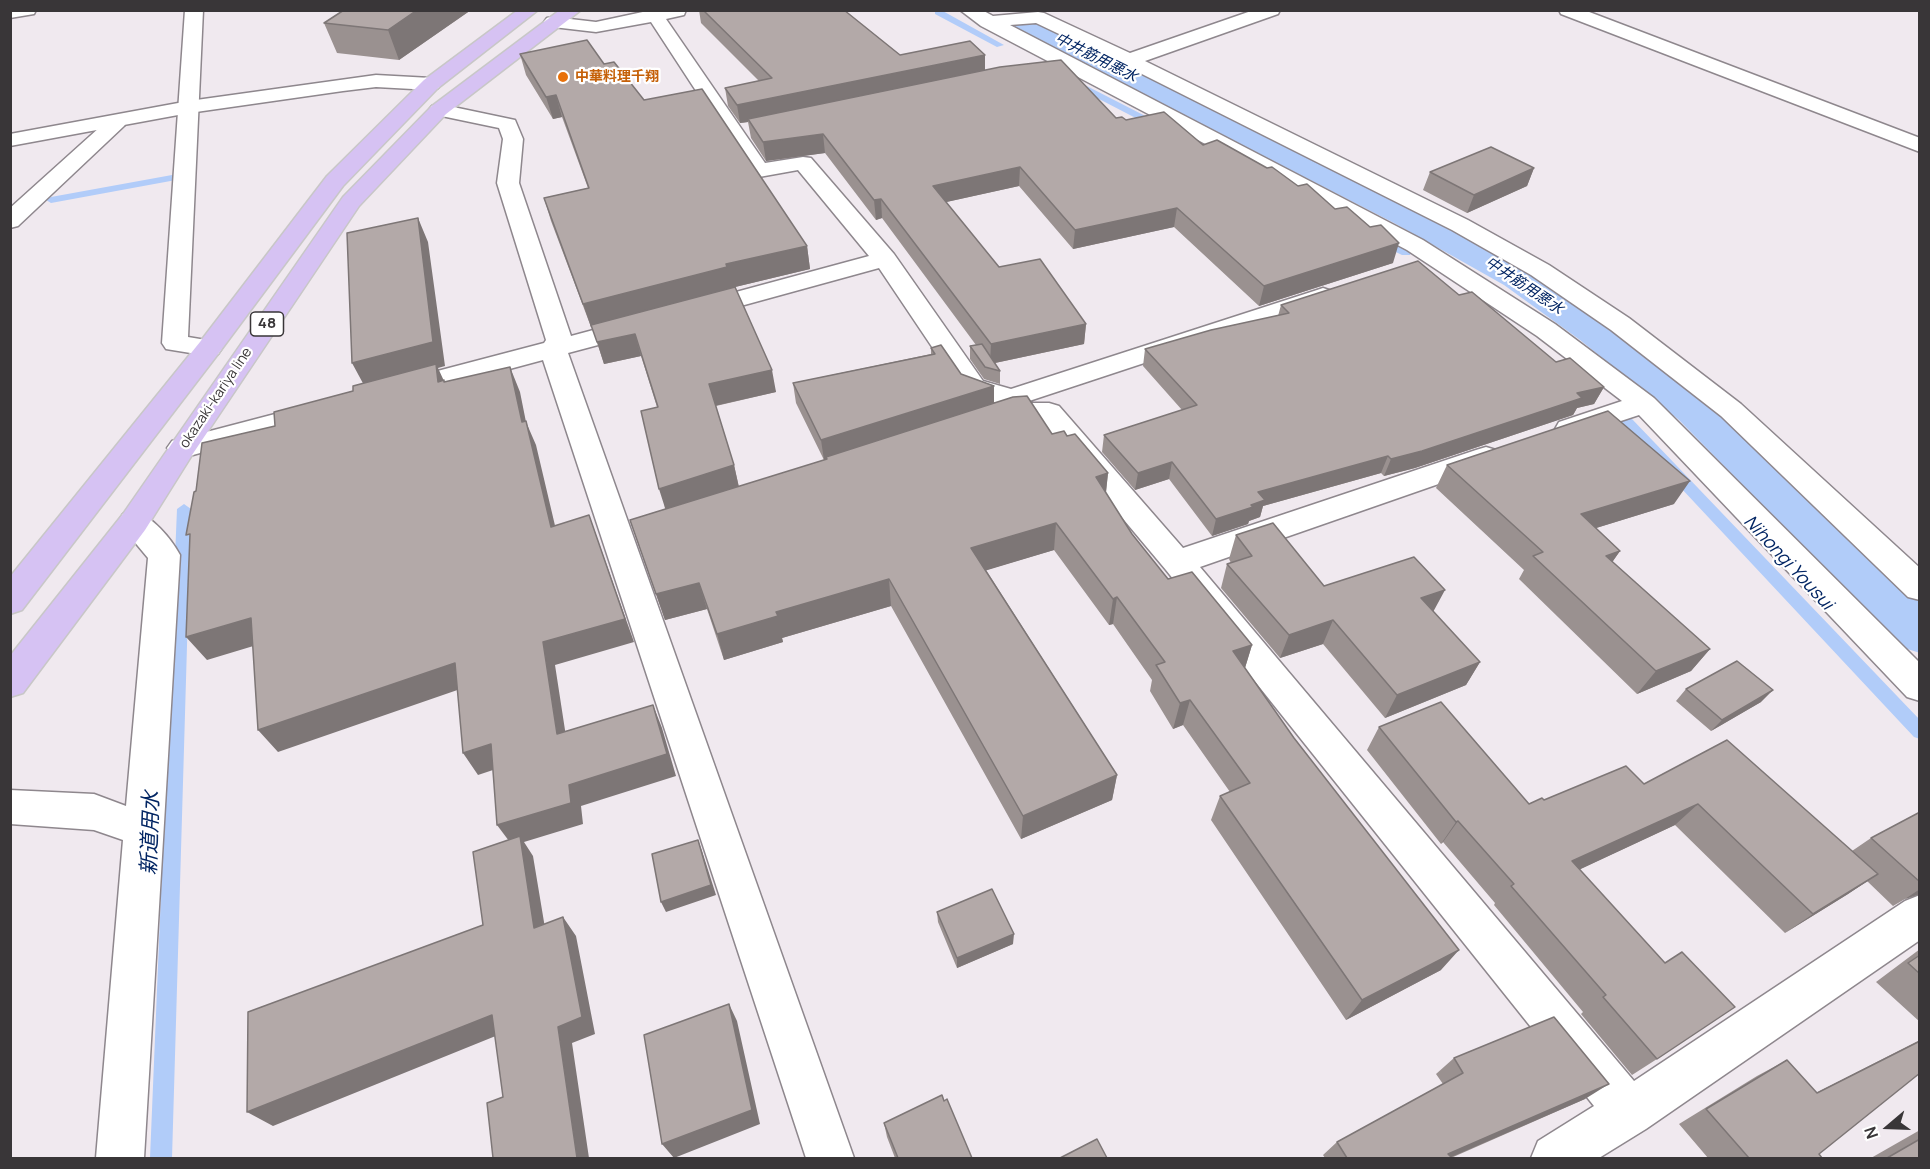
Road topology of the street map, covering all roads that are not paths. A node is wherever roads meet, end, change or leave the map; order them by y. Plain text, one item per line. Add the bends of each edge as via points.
1 (194, 10) edge
2 (530, 10) edge
3 (680, 10) edge
4 (1272, 10) edge
5 (1567, 10) edge
6 (655, 15) junction
7 (563, 16) edge
8 (977, 16) edge
9 (1129, 60) junction
10 (1066, 63) junction
11 (1043, 68) edge
12 (435, 97) junction
13 (189, 107) junction
14 (117, 122) junction
15 (757, 129) edge
16 (734, 133) junction
17 (10, 140) edge
18 (1920, 146) edge
19 (10, 221) edge
20 (1460, 225) junction
21 (1426, 252) junction
22 (885, 260) junction
23 (1402, 270) edge
24 (1347, 288) edge
25 (209, 348) junction
26 (553, 349) junction
27 (379, 395) edge
28 (1644, 404) junction
29 (344, 405) edge
30 (1010, 405) junction
31 (964, 428) edge
32 (182, 448) junction
33 (134, 522) junction
34 (1176, 562) junction
35 (1920, 588) edge
36 (10, 601) edge
37 (10, 683) edge
38 (1920, 687) edge
39 (10, 807) edge
40 (144, 830) junction
41 (1920, 915) edge
42 (1629, 1113) junction
43 (120, 1158) edge
44 (830, 1158) edge
45 (1555, 1158) edge

1 - 13 street
2 - 12 main road, okazaki-kariya line / 48
3 - 6 street
4 - 9 street
5 - 18 street
6 - 7 street via 596,27
6 - 16 street
7 - 12 main road, okazaki-kariya line / 48
8 - 9 street via 1038,16
8 - 10 street
9 - 20 street
10 - 11 street
10 - 21 street
12 - 13 street via 376,81
12 - 25 main road, okazaki-kariya line / 48 via 335,181
12 - 26 street via 508,124 513,139 508,183 559,340
12 - 32 main road, okazaki-kariya line / 48 via 351,202
13 - 14 street
13 - 25 street via 175,343
14 - 17 street
14 - 19 street
15 - 16 street
16 - 22 street via 759,170 803,163
20 - 21 street
20 - 35 street via 1540,270 1620,324 1731,410
21 - 23 street
21 - 28 street via 1546,330
22 - 26 street
22 - 30 street via 973,387
24 - 30 street
25 - 36 main road, okazaki-kariya line / 48
26 - 27 street
26 - 44 street via 629,536
28 - 34 street
28 - 38 street
29 - 32 street
30 - 31 street
30 - 34 street via 1049,412
32 - 33 main road, okazaki-kariya line / 48
33 - 37 main road, okazaki-kariya line / 48
33 - 40 street via 164,555
34 - 42 street
39 - 40 street via 94,812
40 - 43 street
41 - 42 street
42 - 45 street

